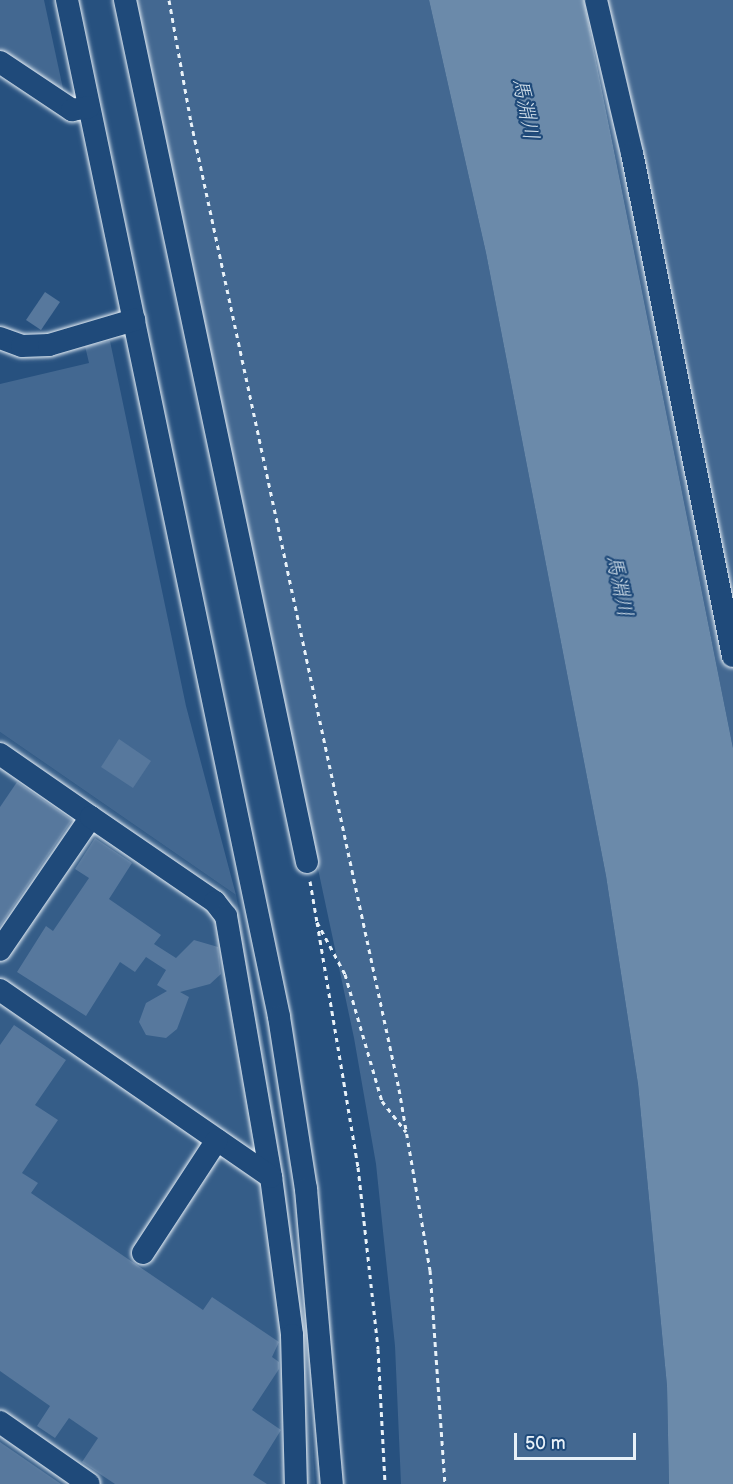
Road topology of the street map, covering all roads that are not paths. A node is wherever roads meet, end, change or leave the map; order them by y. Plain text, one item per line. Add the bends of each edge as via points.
1 (67, 0) edge
2 (125, 0) edge
3 (596, 0) edge
4 (6, 74) edge
5 (89, 107) junction
6 (134, 320) junction
7 (0, 338) edge
8 (733, 656) edge
9 (0, 754) edge
10 (91, 817) junction
11 (307, 862) road end
12 (0, 950) edge
13 (0, 990) edge
14 (217, 1140) junction
15 (271, 1177) junction
16 (143, 1253) dead end
17 (0, 1422) edge
18 (89, 1484) edge
19 (296, 1484) edge
20 (332, 1484) edge

1 - 5 street
2 - 11 street
3 - 8 street via 632,153
4 - 5 street via 72,110
5 - 6 street
6 - 7 street via 49,345 22,346
6 - 20 street via 281,1029 306,1189
9 - 10 street
10 - 12 street
10 - 15 street via 215,902 226,916
13 - 14 street
14 - 15 street
14 - 16 street
15 - 19 street via 292,1335
17 - 18 street

